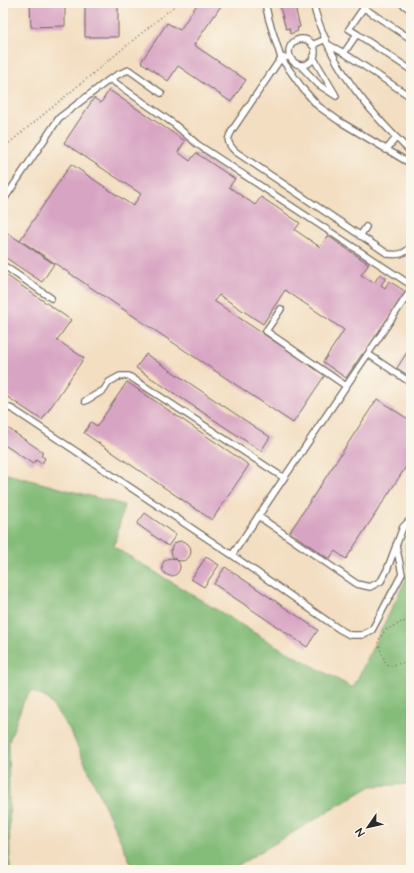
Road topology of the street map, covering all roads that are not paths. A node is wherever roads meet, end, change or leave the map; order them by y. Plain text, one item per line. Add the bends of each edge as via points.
1 (265, 3) edge
2 (313, 3) edge
3 (401, 3) edge
4 (366, 5) edge
5 (411, 10) edge
6 (357, 34) junction
7 (326, 38) junction
8 (411, 39) edge
9 (329, 44) junction
10 (312, 45) junction
11 (344, 53) junction
12 (290, 57) junction
13 (313, 57) junction
14 (282, 58) junction
15 (300, 64) junction
16 (411, 70) edge
17 (110, 80) junction
18 (161, 93) dead end
19 (411, 97) edge
20 (396, 138) junction
21 (386, 150) junction
22 (411, 152) edge
23 (411, 164) edge
24 (3, 201) edge
25 (366, 227) dead end
26 (360, 236) junction
27 (411, 246) edge
28 (3, 265) edge
29 (411, 285) edge
30 (411, 290) edge
31 (51, 298) dead end
32 (281, 309) dead end
33 (368, 354) junction
34 (411, 382) edge
35 (346, 386) junction
36 (85, 401) dead end
37 (3, 405) edge
38 (284, 478) junction
39 (258, 516) junction
40 (411, 519) edge
41 (396, 545) junction
42 (232, 555) junction

1 - 14 lane
2 - 7 lane
3 - 5 lane
4 - 6 lane via 349,29
4 - 8 lane
6 - 11 lane
6 - 16 lane
7 - 9 lane
7 - 10 lane
9 - 11 lane
9 - 20 lane via 341,69 360,96
10 - 12 lane via 303,39 294,42 289,49
10 - 13 lane
11 - 19 lane
12 - 14 lane
12 - 15 lane
13 - 15 lane via 308,63
13 - 15 lane via 336,96 319,85
14 - 21 lane via 318,106
14 - 26 lane via 229,135 230,146
17 - 18 lane via 129,70
17 - 24 lane via 59,118
17 - 29 lane via 174,124 197,144
20 - 21 lane
20 - 22 lane
21 - 23 lane
25 - 26 lane
26 - 27 lane via 388,254 403,253
28 - 31 lane
30 - 33 lane
32 - 35 lane via 266,331
33 - 34 lane
33 - 35 lane
35 - 38 lane
36 - 38 lane via 104,390 109,382 120,376 129,376
37 - 42 lane
38 - 39 lane
39 - 41 lane via 357,584 370,587 380,581 387,570
39 - 42 lane
40 - 41 lane via 403,527
41 - 42 lane via 402,574 372,630 362,636 339,629

